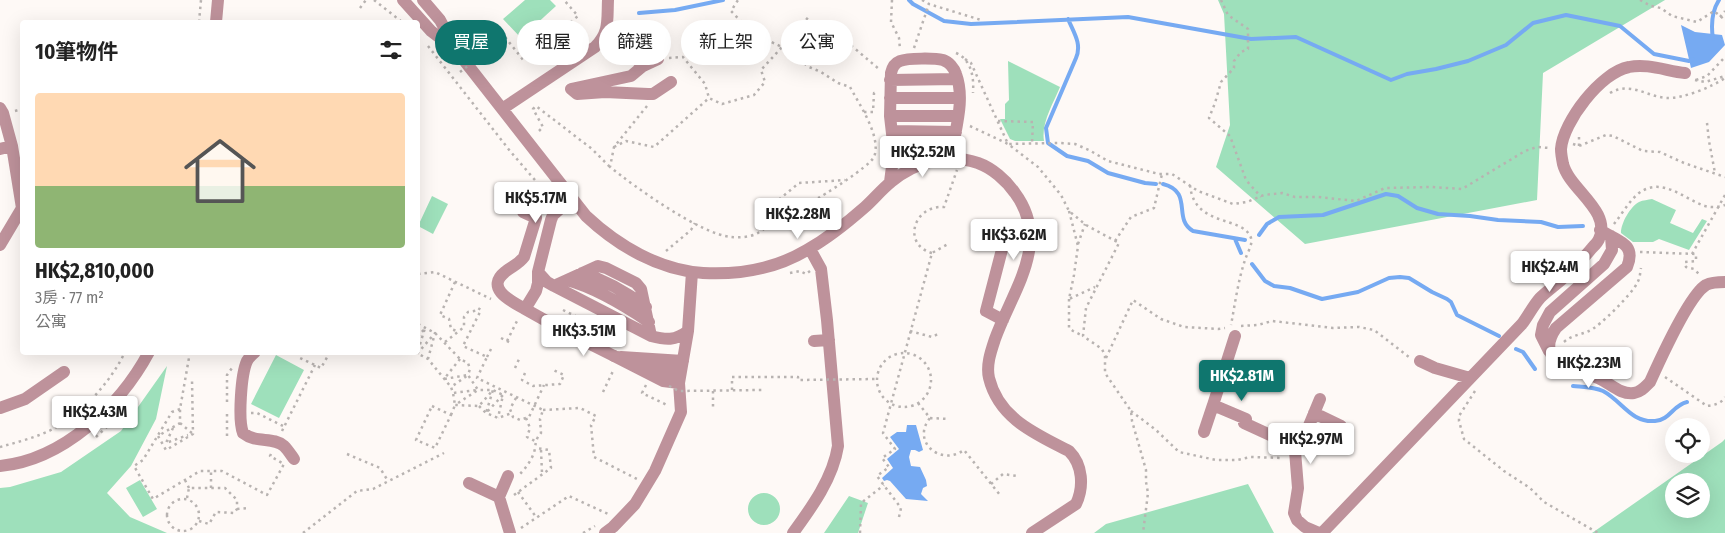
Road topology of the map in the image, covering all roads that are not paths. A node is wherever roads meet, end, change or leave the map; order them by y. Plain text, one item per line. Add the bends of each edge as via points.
1 (403, 0) edge
2 (423, 0) edge
3 (608, 0) edge
4 (440, 20) edge
5 (607, 20) edge
6 (435, 33) edge
7 (599, 43) edge
8 (468, 65) edge
9 (644, 66) edge
10 (1690, 76) road end
11 (958, 79) junction
12 (890, 80) junction
13 (670, 82) dead end
14 (890, 98) junction
15 (959, 98) junction
16 (0, 108) edge
17 (502, 109) junction
18 (890, 116) junction
19 (958, 116) junction
20 (893, 137) junction
21 (954, 137) junction
22 (6, 148) edge
23 (951, 159) junction
24 (890, 182) junction
25 (571, 199) junction
26 (20, 200) edge
27 (20, 211) edge
28 (523, 212) dead end
29 (1029, 226) junction
30 (1606, 233) junction
31 (0, 245) edge
32 (810, 249) junction
33 (538, 272) junction
34 (692, 272) junction
35 (567, 280) junction
36 (1725, 282) edge
37 (554, 286) junction
38 (523, 311) junction
39 (814, 320) dead end
40 (827, 320) junction
41 (1003, 320) junction
42 (649, 322) junction
43 (688, 331) junction
44 (1232, 331) road end
45 (651, 336) junction
46 (829, 340) junction
47 (814, 341) dead end
48 (147, 355) edge
49 (252, 355) edge
50 (1552, 355) junction
51 (1420, 361) road end
52 (614, 362) junction
53 (64, 372) dead end
54 (678, 375) junction
55 (1473, 382) junction
56 (1320, 400) dead end
57 (1212, 405) junction
58 (0, 408) edge
59 (1314, 413) junction
60 (1341, 426) dead end
61 (1204, 432) dead end
62 (1296, 458) junction
63 (294, 459) dead end
64 (0, 466) edge
65 (513, 477) road end
66 (469, 483) dead end
67 (505, 495) junction
68 (603, 528) edge
69 (516, 530) edge
70 (793, 533) edge
71 (1032, 533) edge
72 (1320, 533) edge

1 - 6 street
2 - 4 street
3 - 5 street
7 - 17 street
8 - 17 street
9 - 13 street via 631,76 571,89 577,94 653,94
10 - 30 street via 1636,66 1619,70 1601,83 1577,112 1564,137 1561,149 1563,167 1575,187 1590,201
11 - 12 street
11 - 12 street via 944,60 916,59 896,64 891,70
11 - 15 street
12 - 14 street
14 - 15 street
14 - 18 street
15 - 19 street
16 - 22 street
17 - 25 street
18 - 19 street
18 - 20 street
19 - 21 street
20 - 21 street
20 - 24 street
21 - 23 street
22 - 26 street
23 - 24 street via 916,166
23 - 29 street via 979,164 1000,176 1021,202
24 - 32 street via 851,219
25 - 33 street via 551,220
25 - 34 street via 598,228 627,248 656,262
27 - 31 street
28 - 38 street via 536,218 524,257 503,273 498,286 504,297
29 - 41 street via 1026,267
29 - 41 street via 1015,230 1005,238 986,311
30 - 50 street via 1612,250 1604,264 1546,318 1541,335
30 - 50 street via 1630,250 1627,267 1556,328 1549,341
30 - 55 street via 1539,299
32 - 34 street via 761,269
32 - 40 street via 821,269
33 - 37 street
33 - 38 street via 536,291
34 - 43 street
35 - 37 street
35 - 42 street via 584,285
35 - 42 street via 582,273 604,282 646,307
36 - 50 street via 1715,282 1699,291 1644,389 1625,392 1560,364
37 - 45 street
38 - 52 street, bridge via 566,332
39 - 40 street
40 - 46 street
41 - 71 street via 990,357 989,379 998,398 1016,421 1032,433 1069,451 1077,463 1081,488 1076,504
42 - 45 street
43 - 45 street via 667,340
43 - 54 street
44 - 57 street
46 - 47 street
46 - 70 street via 837,450 817,498
48 - 64 street via 108,409 77,435 44,453
49 - 63 street via 244,370 243,433 249,438 277,442
51 - 55 street
52 - 54 street
52 - 54 street via 635,367 663,381
53 - 58 street via 25,399
54 - 68 street via 681,412 655,471 635,504 613,527
55 - 72 street
56 - 59 street
57 - 61 street
57 - 62 street via 1246,419 1244,423 1279,440
59 - 60 street
59 - 62 street
62 - 72 street via 1295,518 1305,527
65 - 67 street
66 - 67 street
67 - 69 street

